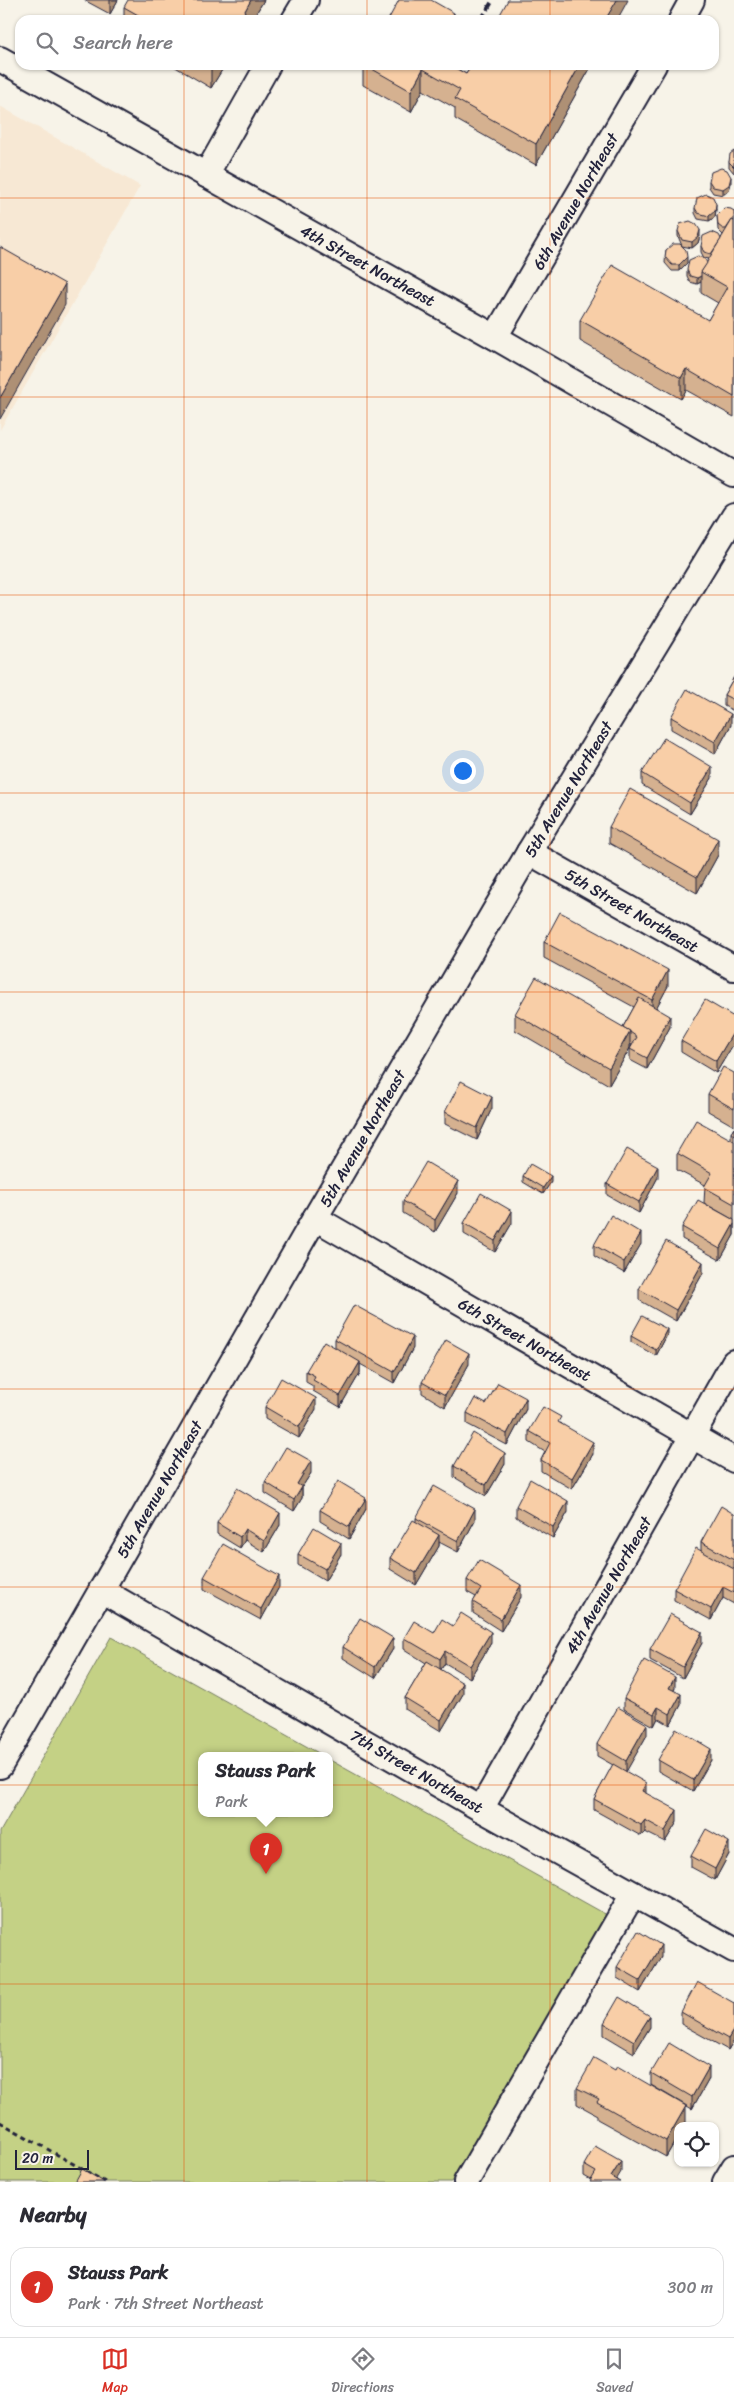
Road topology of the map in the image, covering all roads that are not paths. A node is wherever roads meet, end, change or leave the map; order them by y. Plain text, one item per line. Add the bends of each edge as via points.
1 (306, 0) edge
2 (692, 0) edge
3 (297, 15) edge
4 (684, 15) edge
5 (0, 58) edge
6 (15, 67) edge
7 (21, 70) edge
8 (265, 70) edge
9 (651, 70) edge
10 (206, 175) junction
11 (495, 337) junction
12 (734, 475) edge
13 (734, 516) edge
14 (529, 852) junction
15 (734, 968) edge
16 (315, 1218) junction
17 (734, 1362) edge
18 (693, 1436) junction
19 (734, 1460) edge
20 (101, 1590) junction
21 (0, 1766) edge
22 (482, 1809) junction
23 (634, 1894) junction
24 (734, 1950) edge
25 (734, 2167) edge
26 (466, 2182) edge
27 (725, 2182) edge

1 - 3 street
2 - 4 street
5 - 6 street, 4th Street Northeast
7 - 10 street, 4th Street Northeast
8 - 10 street
9 - 11 street, 6th Avenue Northeast
10 - 11 street, 4th Street Northeast
11 - 12 street, 4th Street Northeast
13 - 14 street, 5th Avenue Northeast
14 - 15 street, 5th Street Northeast
14 - 16 street, 5th Avenue Northeast
16 - 18 street, 6th Street Northeast
16 - 20 street, 5th Avenue Northeast
17 - 18 street, 4th Avenue Northeast
18 - 19 street, 6th Street Northeast
18 - 22 street, 4th Avenue Northeast
20 - 21 street, 5th Avenue Northeast
20 - 22 street, 7th Street Northeast
22 - 23 street, 7th Street Northeast
23 - 24 street, 7th Street Northeast
23 - 26 street
25 - 27 street

